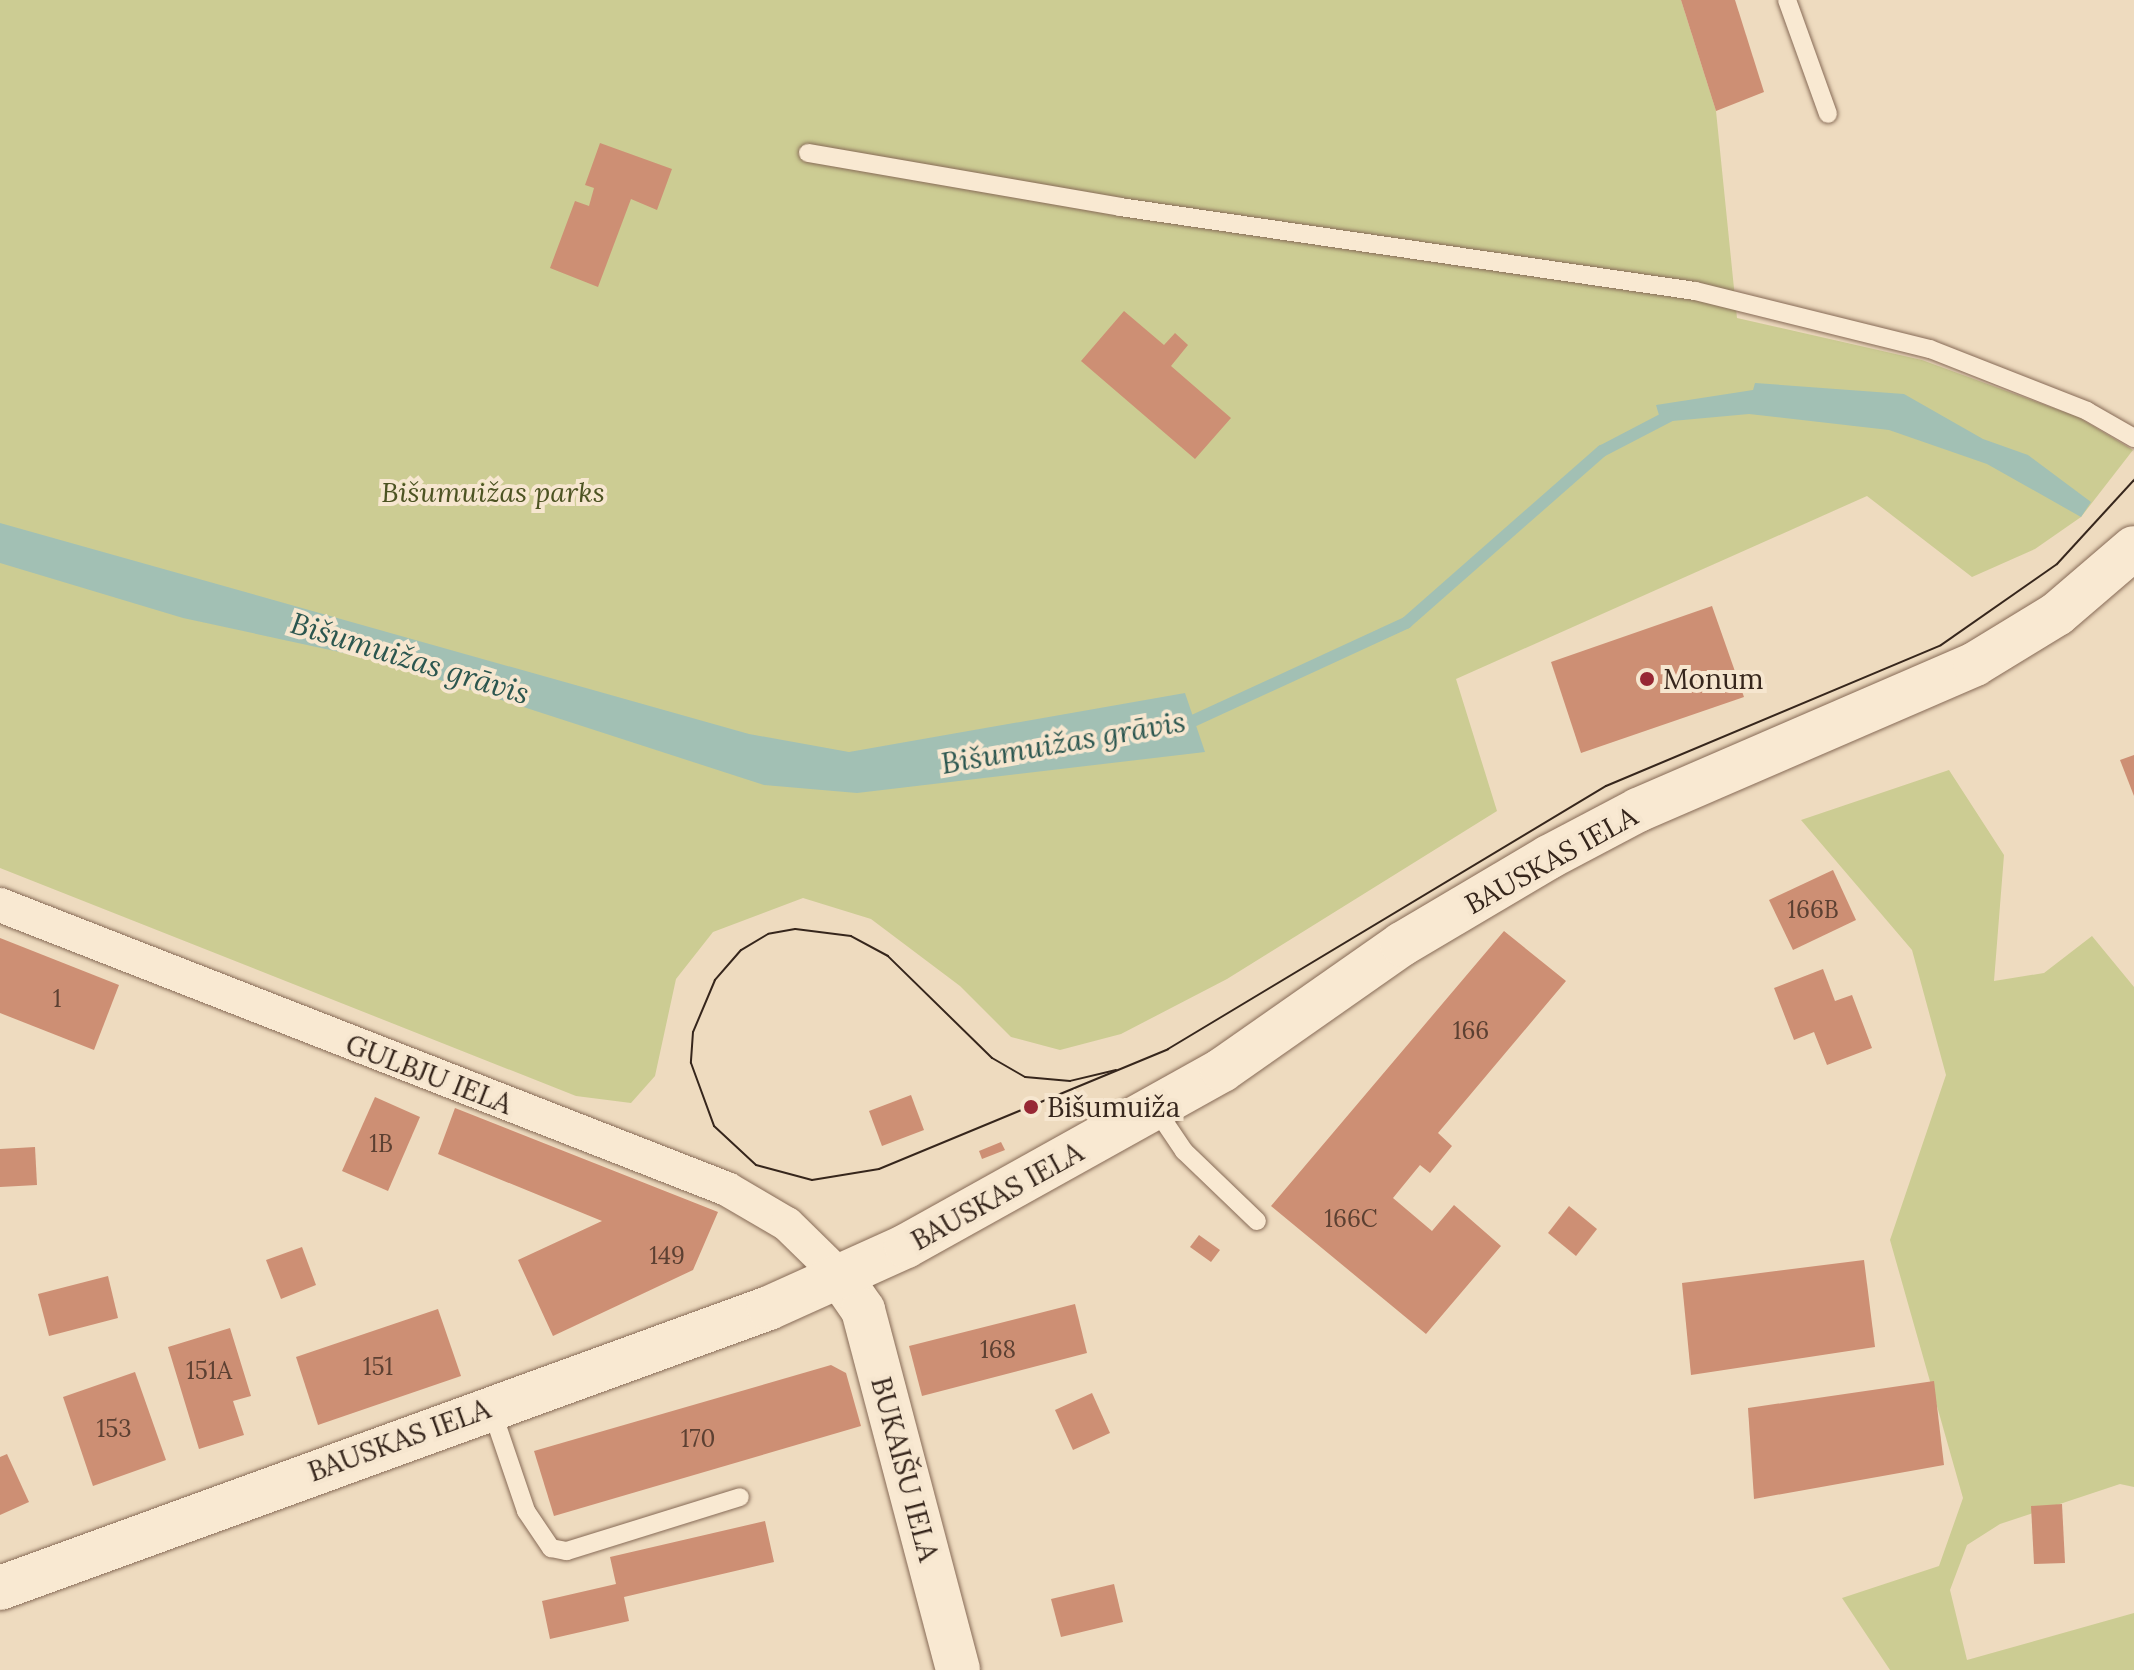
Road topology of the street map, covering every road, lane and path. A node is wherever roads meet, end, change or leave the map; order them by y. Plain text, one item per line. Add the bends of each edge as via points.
1 (1787, 0) edge
2 (1828, 114) dead end
3 (808, 153) dead end
4 (2134, 438) edge
5 (2134, 548) edge
6 (0, 905) edge
7 (1155, 1108) junction
8 (1257, 1221) dead end
9 (838, 1274) junction
10 (490, 1406) junction
11 (740, 1497) dead end
12 (0, 1588) edge
13 (958, 1670) edge

1 - 2 lane
3 - 4 lane via 1120,207 1695,291 1930,349 2087,411
5 - 7 street, BAUSKAS IELA via 2057,614 1975,664 1638,810 1549,857 1402,944
6 - 9 street, GULBJU IELA via 727,1189 787,1224
7 - 8 lane via 1184,1151
7 - 9 street, BAUSKAS IELA via 906,1246
9 - 10 street, BAUSKAS IELA via 769,1308
9 - 13 street, BUKAIŠU IELA via 867,1323
10 - 11 lane via 526,1511 551,1548 567,1551
10 - 12 street, BAUSKAS IELA

